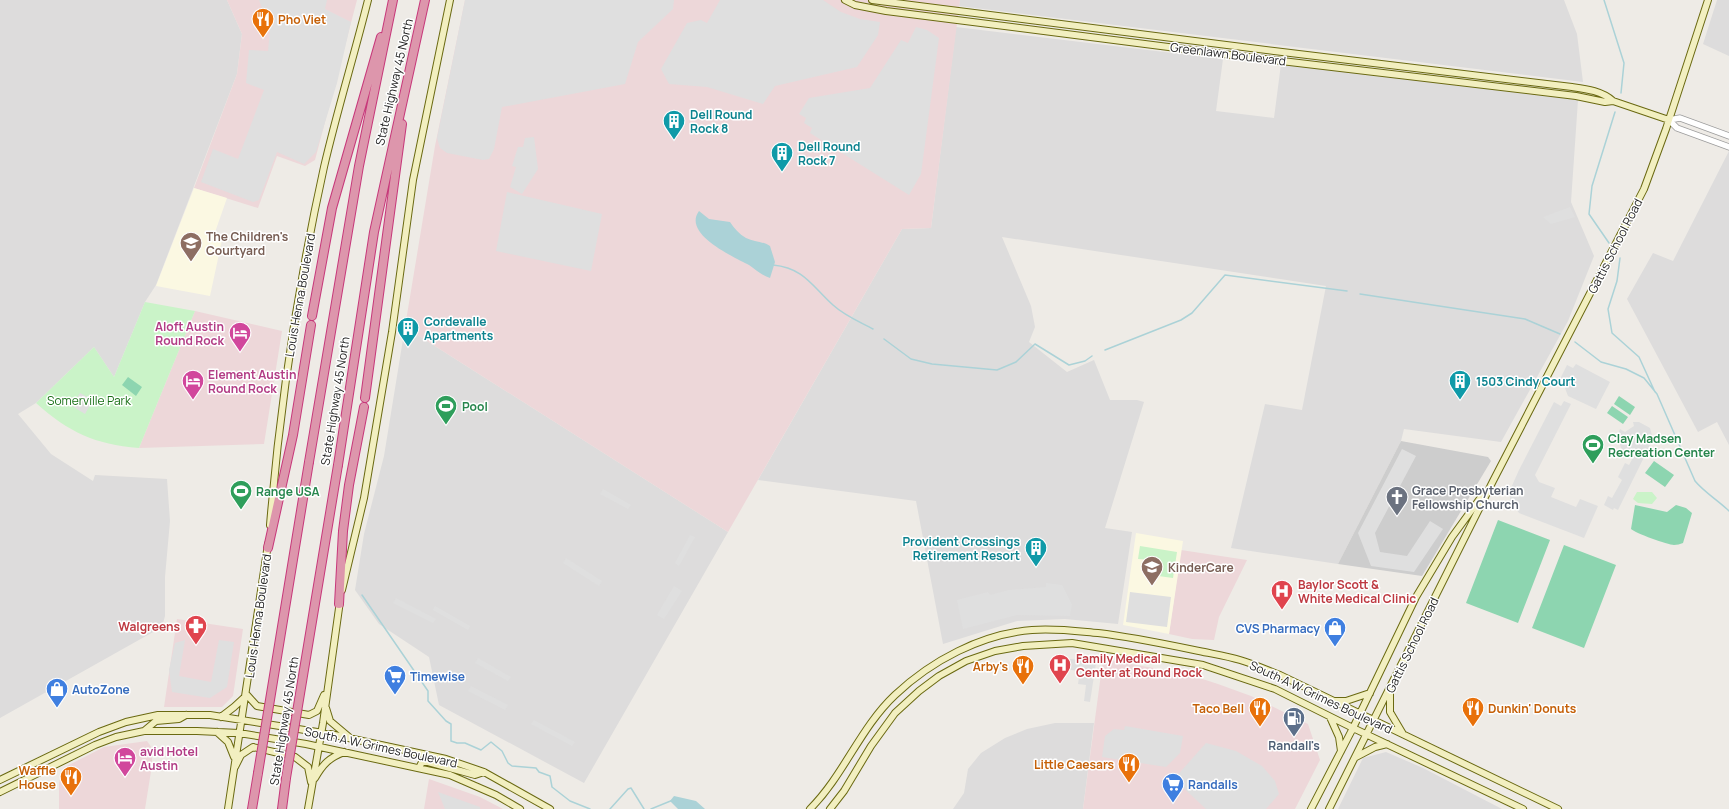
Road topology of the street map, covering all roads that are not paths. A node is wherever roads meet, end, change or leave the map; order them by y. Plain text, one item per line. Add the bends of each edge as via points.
1 (368, 0) edge
2 (393, 0) edge
3 (425, 0) edge
4 (450, 0) edge
5 (845, 0) edge
6 (872, 0) edge
7 (1708, 0) edge
8 (1613, 102) junction
9 (1669, 120) junction
10 (1729, 136) edge
11 (1729, 147) edge
12 (390, 172) junction
13 (1493, 481) junction
14 (268, 548) junction
15 (339, 604) junction
16 (1390, 687) junction
17 (327, 690) junction
18 (1370, 693) junction
19 (246, 695) junction
20 (1333, 701) junction
21 (325, 705) junction
22 (1360, 714) junction
23 (186, 715) junction
24 (221, 717) junction
25 (1330, 717) junction
26 (243, 719) junction
27 (1374, 721) junction
28 (1353, 728) junction
29 (144, 731) junction
30 (217, 732) junction
31 (321, 732) junction
32 (239, 734) junction
33 (1367, 735) junction
34 (1404, 736) junction
35 (350, 738) junction
36 (1387, 744) junction
37 (318, 747) junction
38 (1341, 751) junction
39 (344, 752) junction
40 (234, 757) junction
41 (1356, 757) junction
42 (419, 768) junction
43 (233, 772) junction
44 (484, 772) junction
45 (0, 780) edge
46 (312, 785) junction
47 (0, 792) edge
48 (228, 809) edge
49 (252, 809) edge
50 (282, 809) edge
51 (308, 809) edge
52 (520, 809) edge
53 (550, 809) edge
54 (810, 809) edge
55 (830, 809) edge
56 (1311, 809) edge
57 (1329, 809) edge
58 (1523, 809) edge
59 (1558, 809) edge

1 - 14 main road, Louis Henna Boulevard via 325,164 293,323
2 - 14 highway via 332,208 293,435
2 - 49 highway, State Highway 45 North, bridge via 359,166
3 - 12 highway, State Highway 45 North
4 - 15 main road via 413,180 392,332 364,498
5 - 8 main road, Greenlawn Boulevard via 886,11
6 - 8 main road, Greenlawn Boulevard via 1566,86 1607,96
7 - 9 main road, Gattis School Road
8 - 9 main road, Greenlawn Boulevard
9 - 10 street, Greenlawn Boulevard via 1680,118
9 - 11 street, Greenlawn Boulevard via 1676,128
9 - 13 main road, Gattis School Road via 1644,189
12 - 15 highway via 377,322 343,531
12 - 50 highway, State Highway 45 North, bridge via 374,232
13 - 16 main road, Gattis School Road
13 - 18 main road, Gattis School Road via 1452,537 1416,597
14 - 19 main road, Louis Henna Boulevard
15 - 17 main road
16 - 27 main road, Gattis School Road
16 - 34 main road via 1390,712
17 - 19 main road via 317,711 309,715 257,706
17 - 21 main road
18 - 20 main road via 1346,701
18 - 22 main road, Gattis School Road
19 - 24 main road
19 - 26 main road, Louis Henna Boulevard
20 - 22 main road, South A W Grimes Boulevard
20 - 54 main road, South A W Grimes Boulevard via 1280,675 1240,660 1157,642 1058,629 1003,635 972,645 947,657 921,673 894,696 869,727 821,798
21 - 31 main road
21 - 35 main road via 330,721
22 - 27 main road, South A W Grimes Boulevard
22 - 28 main road, Gattis School Road
23 - 24 main road, South A W Grimes Boulevard
23 - 29 main road via 179,719 156,721
23 - 45 main road, South A W Grimes Boulevard via 158,715 126,722 99,732
24 - 26 main road, South A W Grimes Boulevard
25 - 28 main road, South A W Grimes Boulevard
25 - 38 main road via 1340,737
25 - 55 main road, South A W Grimes Boulevard via 1275,689 1203,665 1072,643 1024,646 966,661 939,676 914,695 895,713
26 - 31 main road, South A W Grimes Boulevard
26 - 32 main road, Louis Henna Boulevard
27 - 33 main road, Gattis School Road
27 - 34 main road, South A W Grimes Boulevard
28 - 33 main road, South A W Grimes Boulevard
28 - 38 main road, Gattis School Road
29 - 30 main road, South A W Grimes Boulevard
29 - 47 main road, South A W Grimes Boulevard via 95,745
30 - 32 main road, South A W Grimes Boulevard
30 - 40 main road via 228,742
31 - 35 main road, South A W Grimes Boulevard
31 - 37 main road
32 - 37 main road, South A W Grimes Boulevard
32 - 40 main road, Louis Henna Boulevard
33 - 36 main road, South A W Grimes Boulevard
33 - 41 main road, Gattis School Road
34 - 59 main road, South A W Grimes Boulevard
35 - 44 main road, South A W Grimes Boulevard via 427,754
36 - 41 main road
36 - 58 main road, South A W Grimes Boulevard
37 - 39 main road, South A W Grimes Boulevard
37 - 46 main road
38 - 56 main road, Gattis School Road
39 - 42 main road, South A W Grimes Boulevard
39 - 46 main road via 323,764
40 - 43 main road, Louis Henna Boulevard
41 - 57 main road, Gattis School Road
42 - 44 main road via 422,762 428,762 475,775
42 - 52 main road, South A W Grimes Boulevard via 450,775
43 - 46 main road via 241,755 253,747 295,757 308,767
43 - 48 main road, Louis Henna Boulevard
44 - 53 main road, South A W Grimes Boulevard
46 - 51 main road

